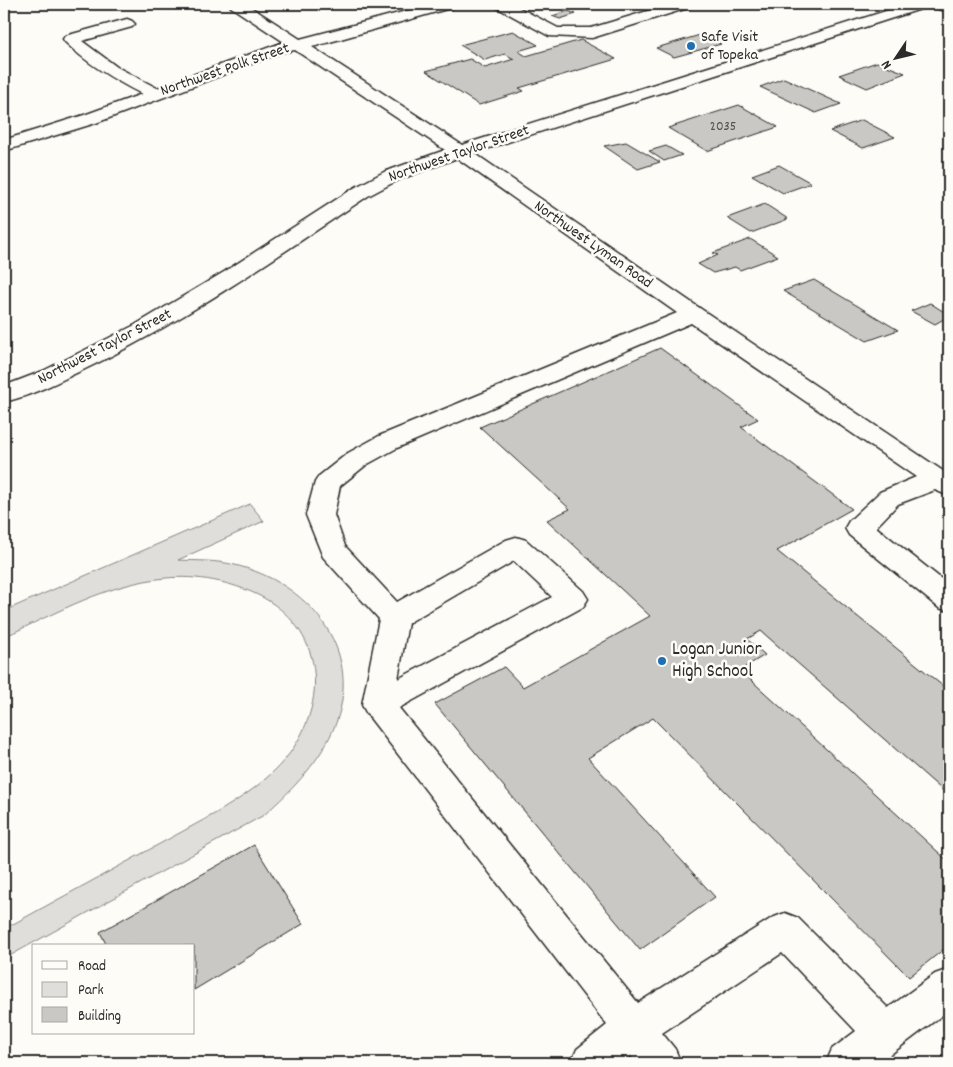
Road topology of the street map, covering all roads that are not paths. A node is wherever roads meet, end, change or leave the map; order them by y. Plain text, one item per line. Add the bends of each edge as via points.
1 (449, 4) edge
2 (501, 4) edge
3 (686, 4) edge
4 (922, 4) edge
5 (937, 4) edge
6 (249, 7) edge
7 (949, 8) edge
8 (127, 24) dead end
9 (297, 45) junction
10 (156, 94) junction
11 (4, 146) edge
12 (460, 152) junction
13 (693, 314) junction
14 (4, 395) edge
15 (943, 483) edge
16 (949, 600) edge
17 (394, 617) junction
18 (378, 705) junction
19 (949, 987) edge
20 (634, 1029) junction
21 (886, 1034) junction
22 (591, 1063) edge
23 (661, 1063) edge
24 (846, 1063) edge

1 - 9 street, Northwest Polk Street
2 - 3 street via 556,33 592,33
4 - 12 street, Northwest Taylor Street
5 - 7 street
6 - 9 street, Northwest Lyman Road
8 - 10 street via 71,39 116,75
9 - 10 street, Northwest Polk Street via 279,48
9 - 12 street, Northwest Lyman Road
10 - 11 street, Northwest Polk Street via 62,129
12 - 13 street, Northwest Lyman Road
12 - 14 street, Northwest Taylor Street via 391,176 174,313 121,342
13 - 15 street, Northwest Lyman Road
13 - 17 street via 388,442 357,459 328,482 320,515 334,550
15 - 16 street via 889,498 859,528
17 - 18 street
17 - 18 street via 516,547 573,599
18 - 20 street
19 - 21 street
20 - 21 street via 785,930
20 - 22 street
20 - 23 street
21 - 24 street

